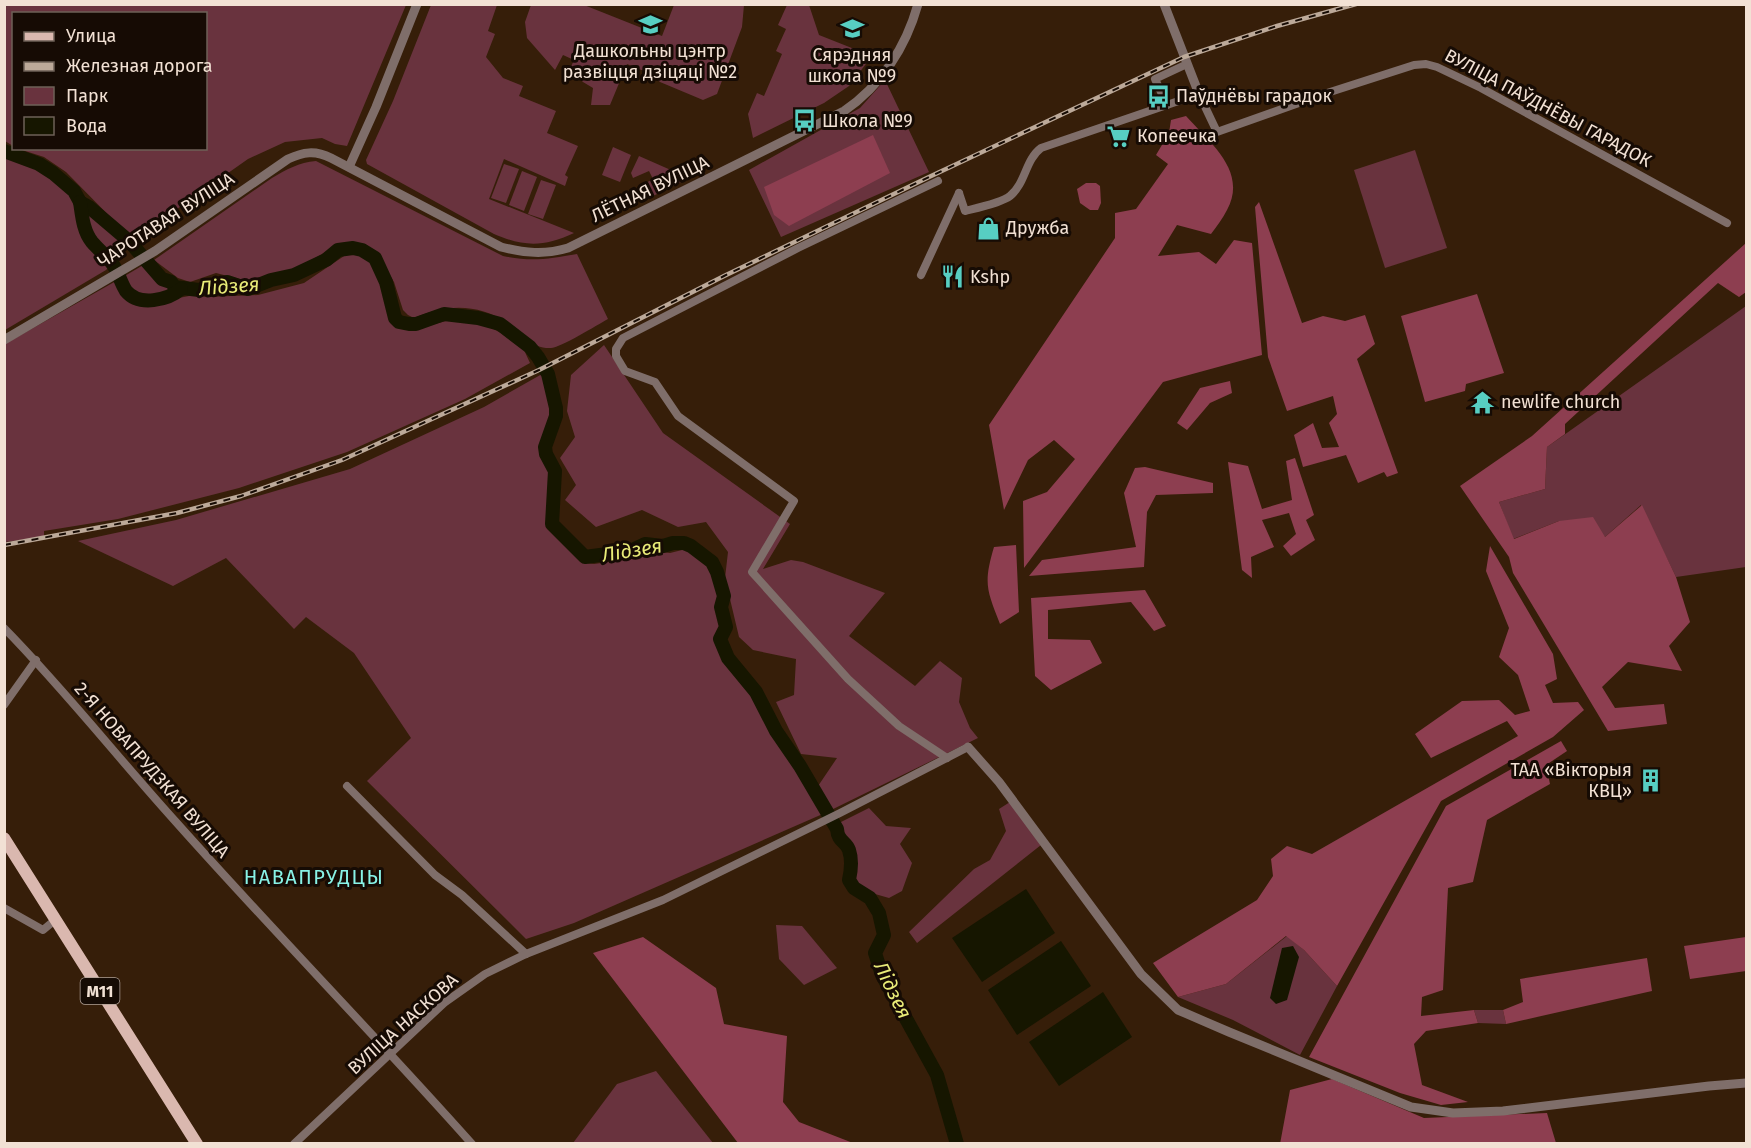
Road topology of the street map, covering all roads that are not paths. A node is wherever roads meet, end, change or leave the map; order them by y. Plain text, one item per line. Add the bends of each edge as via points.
1 (417, 4) edge
2 (918, 4) edge
3 (1164, 4) edge
4 (1186, 61) junction
5 (1198, 94) junction
6 (1167, 105) junction
7 (349, 167) junction
8 (938, 180) dead end
9 (1727, 223) dead end
10 (921, 275) dead end
11 (4, 340) edge
12 (4, 628) edge
13 (36, 660) junction
14 (4, 705) edge
15 (968, 747) joint
16 (946, 758) junction
17 (347, 786) dead end
18 (4, 838) edge
19 (4, 908) edge
20 (55, 920) junction
21 (526, 954) junction
22 (391, 1054) junction
23 (1746, 1083) edge
24 (196, 1143) edge
25 (294, 1143) edge
26 (472, 1143) edge

1 - 7 street
2 - 7 street, ЛЁТНАЯ ВУЛІЦА via 894,60 861,99 844,111 568,248 529,253 501,247
3 - 4 street, ВУЛІЦА ПАЎДНЁВЫ ГАРАДОК
4 - 5 street, ВУЛІЦА ПАЎДНЁВЫ ГАРАДОК
4 - 6 street via 1155,79
5 - 6 street
5 - 9 street, ВУЛІЦА ПАЎДНЁВЫ ГАРАДОК via 1217,132 1327,93 1426,64 1481,88
6 - 10 street via 1041,148 1031,157 1009,197 965,211 959,193
7 - 11 street, ЧАРОТАВАЯ ВУЛІЦА via 314,152 288,159 155,251
8 - 16 street via 623,338 616,356 625,371 655,382 678,416 794,501 752,572 848,679 899,726
12 - 13 street, 2-Я НОВАПРУДЗКАЯ ВУЛІЦА
13 - 14 street
13 - 22 street, 2-Я НОВАПРУДЗКАЯ ВУЛІЦА via 177,823
15 - 16 street, ВУЛІЦА НАСКОВА
15 - 23 street via 999,782 1141,974 1178,1010 1411,1107 1453,1113 1503,1111
16 - 21 street, ВУЛІЦА НАСКОВА via 663,900
17 - 21 street via 435,875
18 - 20 main road, М11
19 - 20 street via 43,930
20 - 24 main road, М11
21 - 22 street, ВУЛІЦА НАСКОВА via 485,974 444,1003
22 - 25 street, ВУЛІЦА НАСКОВА
22 - 26 street, 2-Я НОВАПРУДЗКАЯ ВУЛІЦА

